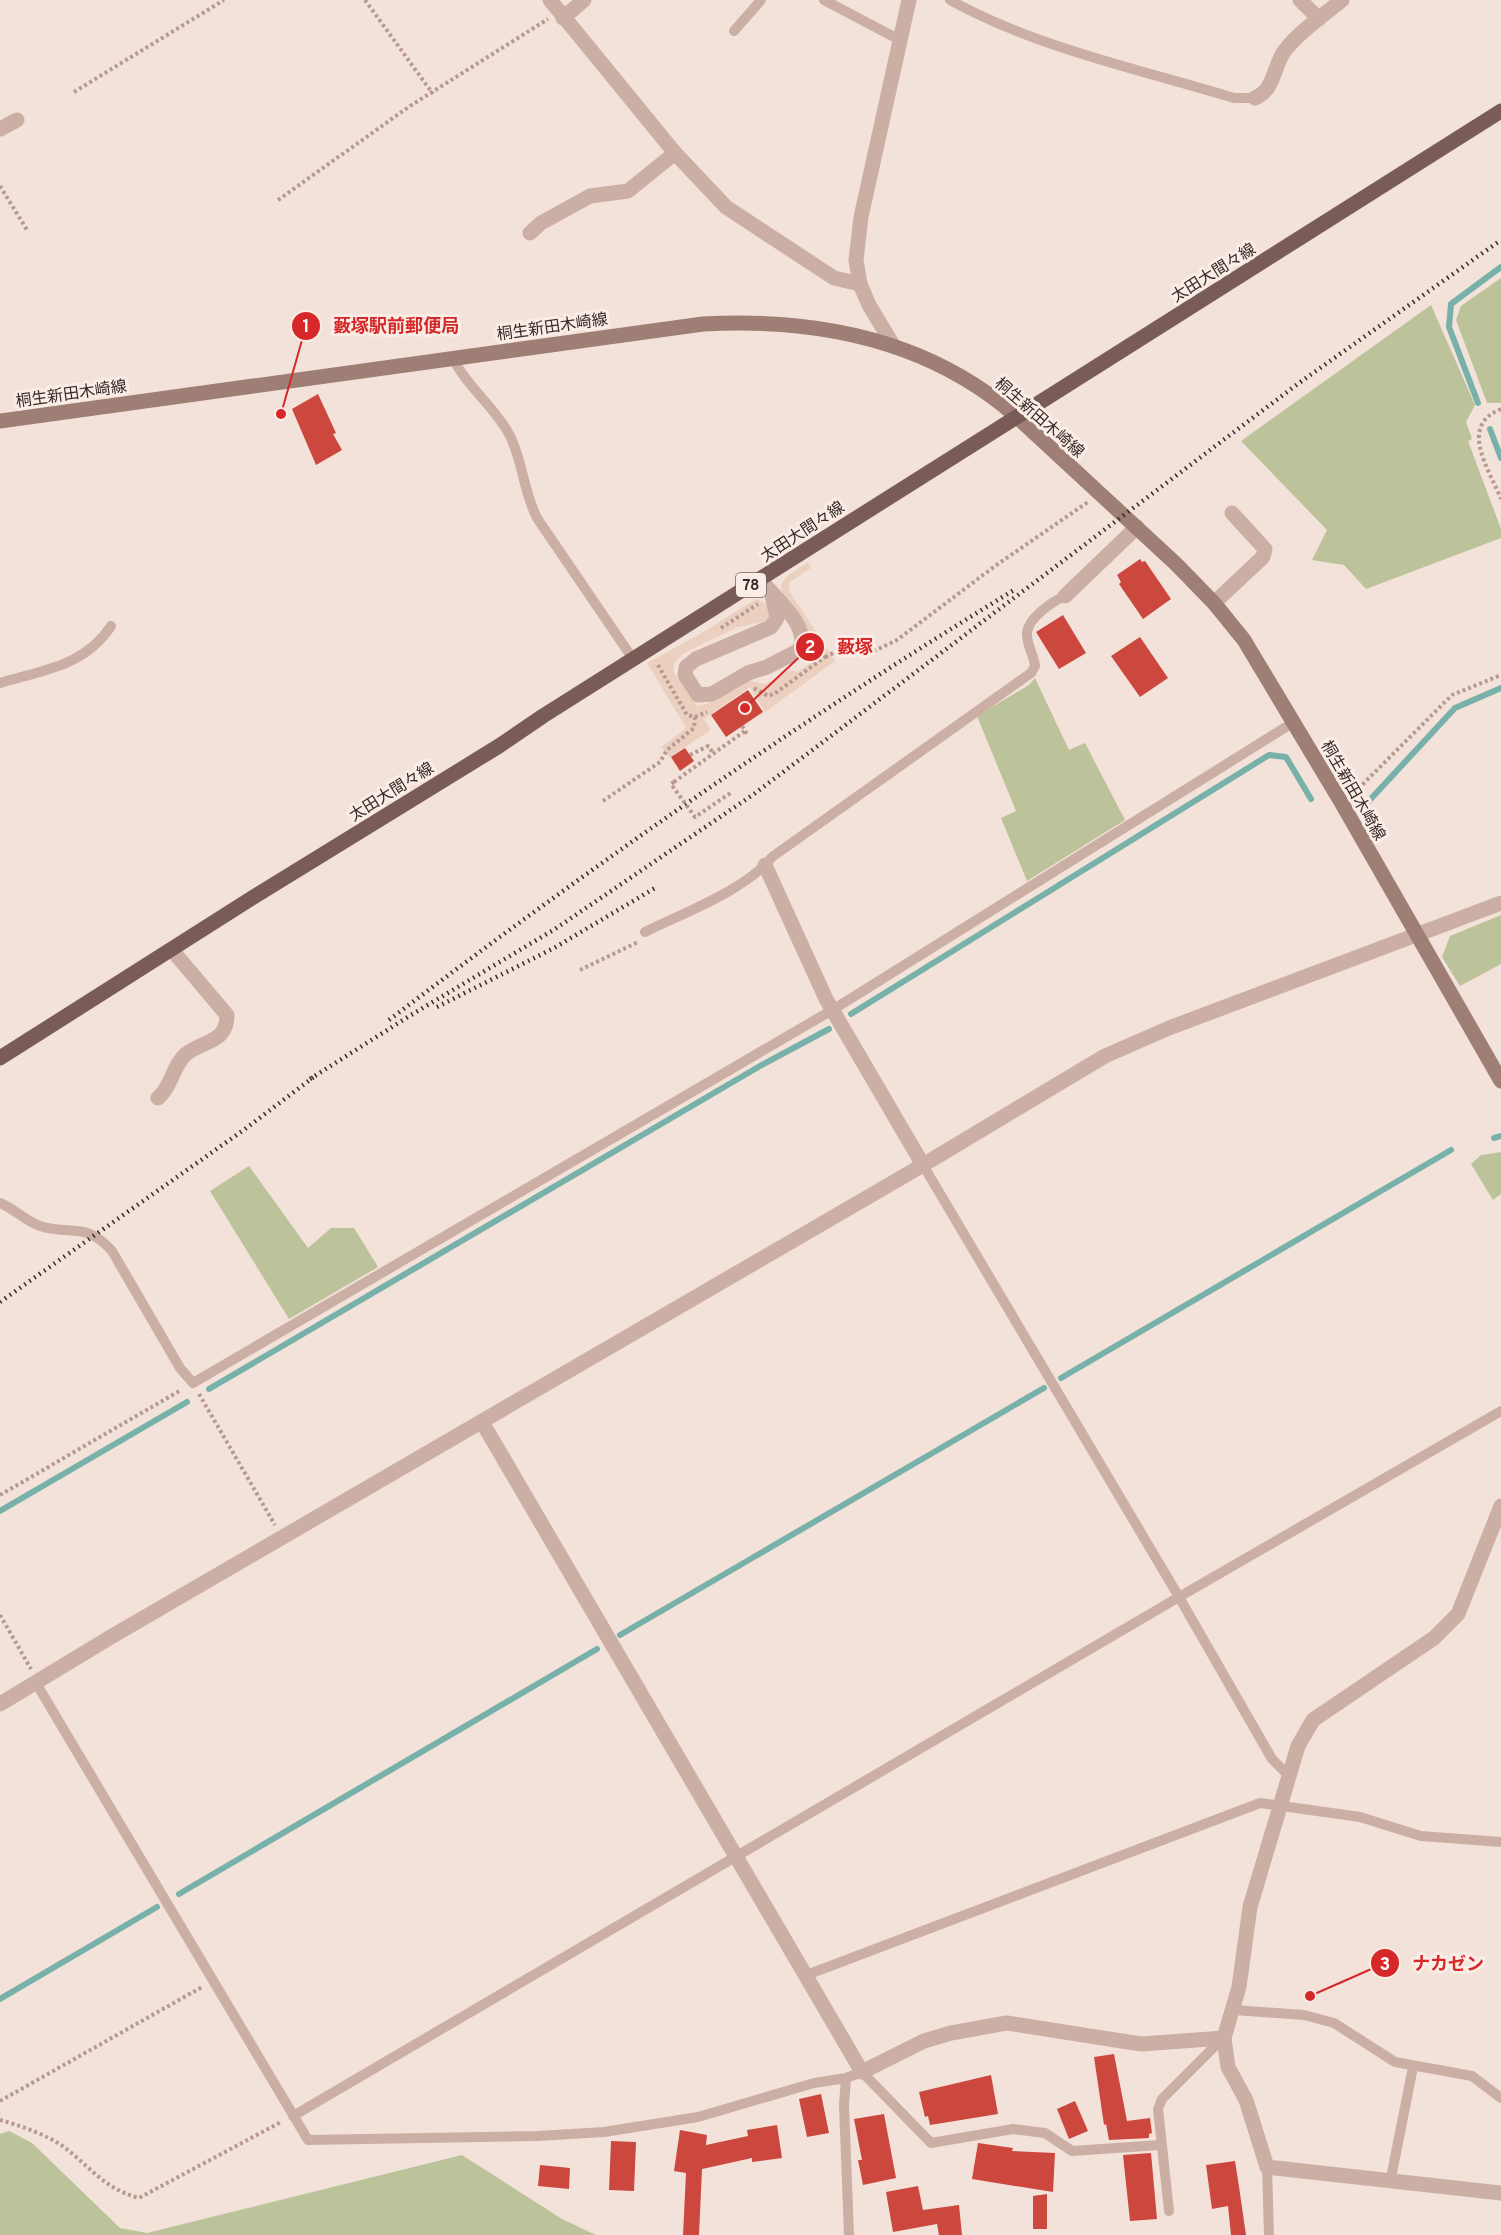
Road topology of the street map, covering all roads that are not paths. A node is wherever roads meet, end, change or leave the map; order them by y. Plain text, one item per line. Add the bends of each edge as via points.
1 (584, 0) edge
2 (761, 0) edge
3 (824, 0) edge
4 (909, 0) edge
5 (950, 0) edge
6 (1300, 0) edge
7 (1342, 0) edge
8 (557, 10) edge
9 (1320, 19) junction
10 (734, 30) dead end
11 (900, 40) junction
12 (1255, 98) joint
13 (1501, 111) edge
14 (17, 120) dead end
15 (0, 129) edge
16 (675, 153) junction
17 (530, 233) dead end
18 (860, 284) junction
19 (893, 345) junction
20 (453, 358) junction
21 (1016, 416) junction
22 (0, 420) edge
23 (1232, 513) dead end
24 (1137, 527) junction
25 (760, 579) junction
26 (772, 595) junction
27 (1065, 596) joint
28 (1214, 603) junction
29 (111, 626) dead end
30 (633, 659) junction
31 (0, 683) edge
32 (1294, 722) junction
33 (765, 865) junction
34 (1501, 903) edge
35 (645, 932) road end
36 (1417, 935) junction
37 (172, 950) junction
38 (834, 1009) junction
39 (0, 1058) edge
40 (1501, 1081) edge
41 (158, 1098) dead end
42 (923, 1165) junction
43 (0, 1203) edge
44 (1501, 1411) edge
45 (482, 1422) junction
46 (1501, 1506) edge
47 (1179, 1597) junction
48 (36, 1683) junction
49 (0, 1704) edge
50 (1289, 1776) junction
51 (1281, 1808) junction
52 (1501, 1842) edge
53 (735, 1856) junction
54 (804, 1976) junction
55 (1234, 2010) junction
56 (1224, 2038) junction
57 (1413, 2067) junction
58 (862, 2072) junction
59 (846, 2079) junction
60 (1501, 2098) edge
61 (293, 2116) junction
62 (1160, 2145) junction
63 (1267, 2167) junction
64 (1390, 2182) junction
65 (1501, 2193) edge
66 (1169, 2211) dead end
67 (849, 2235) edge
68 (1269, 2235) edge

1 - 8 street
2 - 10 lane
3 - 11 lane
4 - 11 street
5 - 12 lane via 986,20 1032,36 1234,98
6 - 9 street
7 - 9 street
8 - 16 street
9 - 12 street via 1284,50 1264,95
11 - 18 street via 861,217 856,260
13 - 21 main road, 太田大間々線 / 78
14 - 15 street
16 - 17 street via 628,191 590,196
16 - 18 street via 709,191 742,218 834,278
18 - 19 street
19 - 20 main road, 桐生新田木崎線 via 811,326 741,322 660,328
19 - 21 main road, 桐生新田木崎線 via 959,375
20 - 22 main road, 桐生新田木崎線
20 - 30 lane via 517,449 537,518
21 - 24 main road, 桐生新田木崎線
21 - 25 main road, 太田大間々線 / 78
23 - 28 street via 1265,549 1263,557
24 - 27 street
24 - 28 main road, 桐生新田木崎線
25 - 26 street
25 - 30 main road, 太田大間々線 / 78
26 - 26 street via 802,634 800,650 712,694 698,695 685,675 687,667 696,659 771,627 777,618
27 - 33 lane via 1029,626 1035,666 1031,673
28 - 32 main road, 桐生新田木崎線 via 1257,659
29 - 31 lane via 82,657
30 - 37 main road, 太田大間々線 / 78
32 - 36 main road, 桐生新田木崎線
32 - 38 lane
33 - 35 lane via 722,894
33 - 38 street via 821,989
34 - 36 street
36 - 40 main road, 桐生新田木崎線
36 - 42 street via 1105,1056
37 - 39 main road, 太田大間々線 / 78
37 - 41 street via 227,1015 227,1022 219,1038 183,1058
38 - 42 street
38 - 43 lane via 193,1383 103,1241 80,1230 41,1227
42 - 45 street
42 - 47 lane
44 - 47 lane
45 - 48 street
45 - 53 street
46 - 50 street via 1458,1614 1434,1638 1313,1720 1298,1746
47 - 50 lane via 1272,1759
47 - 53 lane
48 - 49 street
48 - 61 lane
50 - 51 street
51 - 52 lane via 1360,1817 1421,1836
51 - 54 lane via 1260,1803
51 - 55 street via 1250,1907
53 - 54 street
53 - 61 lane
54 - 58 street
55 - 56 street
55 - 57 lane via 1304,2015 1334,2024 1395,2062
56 - 58 street via 1141,2044 1007,2023 924,2041
56 - 62 lane via 1162,2099 1158,2109
56 - 63 street via 1228,2067 1246,2100
57 - 60 lane via 1472,2076
57 - 64 lane
58 - 59 lane
58 - 62 lane via 931,2143 1013,2129 1044,2133 1072,2151
59 - 61 lane via 813,2084 698,2117 604,2132 308,2140
59 - 67 lane
62 - 66 lane
63 - 64 street
63 - 68 lane
64 - 65 street

